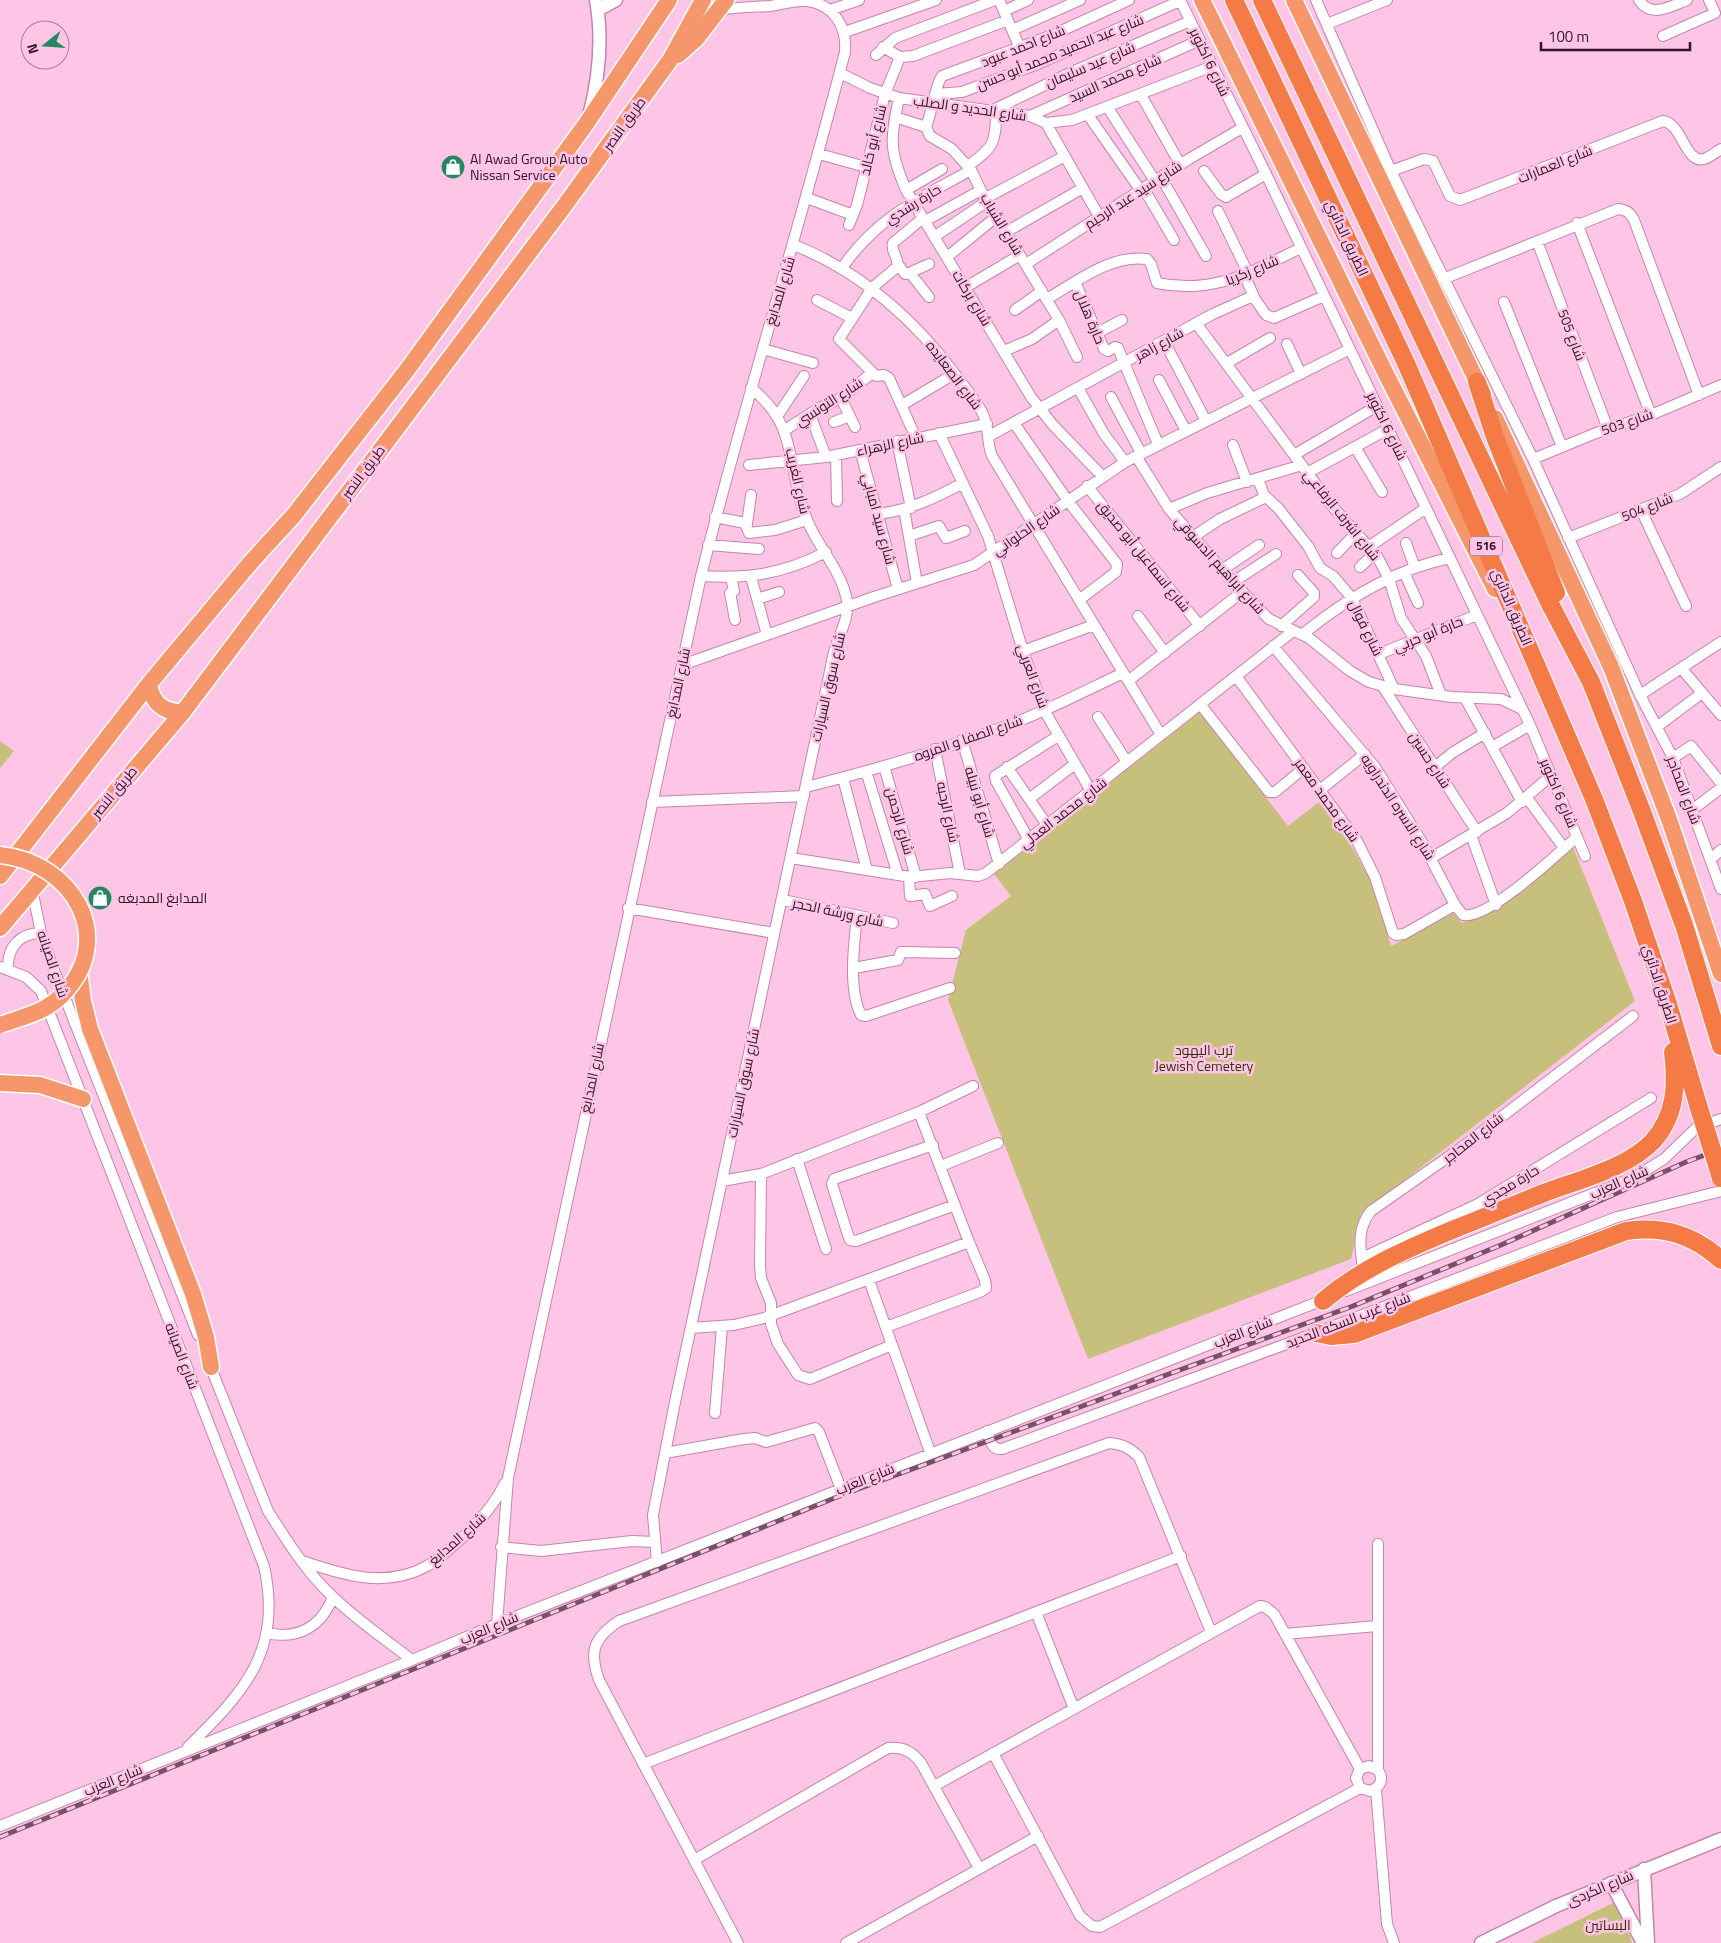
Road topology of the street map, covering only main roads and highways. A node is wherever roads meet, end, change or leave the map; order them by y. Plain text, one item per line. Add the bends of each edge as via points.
1 (669, 0) edge
2 (703, 0) edge
3 (1202, 0) edge
4 (1234, 0) edge
5 (1262, 0) edge
6 (1294, 0) edge
7 (730, 4) edge
8 (670, 60) junction
9 (1477, 382) junction
10 (1591, 682) junction
11 (149, 684) junction
12 (1551, 699) junction
13 (183, 712) junction
14 (0, 855) edge
15 (0, 876) edge
16 (0, 928) edge
17 (79, 970) junction
18 (1721, 974) edge
19 (1668, 1004) junction
20 (0, 1024) edge
21 (1721, 1046) edge
22 (0, 1083) edge
23 (83, 1100) road end
24 (1721, 1178) edge
25 (1721, 1260) edge
26 (1322, 1300) road end
27 (1316, 1333) road end
28 (211, 1367) road end

1 - 11 highway, طريق النصر via 586,124 408,370 300,509
2 - 8 highway, طريق النصر
3 - 12 highway
4 - 12 highway, الطريق الدائري / 516 via 1406,363
5 - 10 highway, الطريق الدائري / 516 via 1544,593
6 - 9 highway
7 - 8 highway
8 - 13 highway, طريق النصر
9 - 10 highway via 1495,437
9 - 18 highway via 1611,667 1670,822
10 - 21 highway, الطريق الدائري / 516 via 1684,925
11 - 13 highway via 150,693 159,706
11 - 15 highway, طريق النصر
12 - 19 highway, الطريق الدائري / 516 via 1594,799
13 - 16 highway, طريق النصر
14 - 17 highway, bridge via 22,858 41,866 71,891 85,928 85,950
17 - 20 highway, bridge via 68,989 53,1003 34,1014
17 - 28 highway via 90,1029 198,1308
19 - 24 highway, الطريق الدائري / 516, bridge
19 - 26 highway via 1676,1090 1661,1131 1641,1152 1615,1166 1435,1237 1363,1271
22 - 23 highway via 40,1085
25 - 27 highway via 1695,1240 1678,1233 1661,1229 1626,1231 1354,1334 1331,1336

